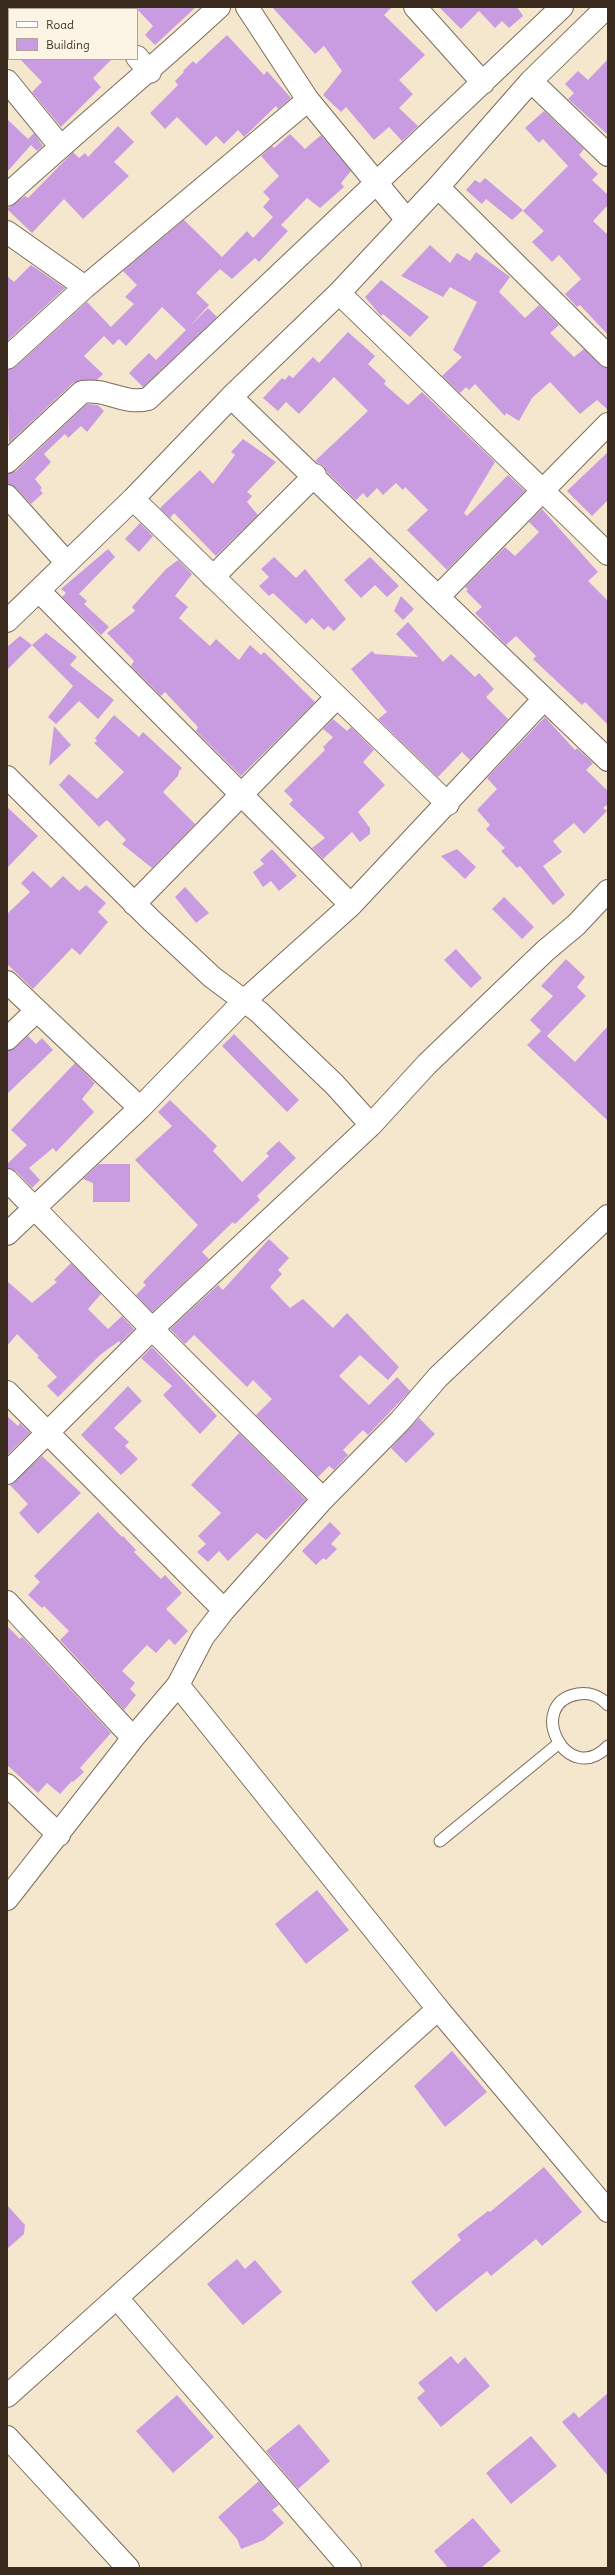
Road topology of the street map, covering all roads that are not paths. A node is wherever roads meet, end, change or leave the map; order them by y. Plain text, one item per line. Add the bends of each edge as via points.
1 (219, 7) edge
2 (247, 7) edge
3 (414, 7) edge
4 (562, 7) edge
5 (607, 7) edge
6 (143, 64) edge
7 (7, 81) edge
8 (531, 81) junction
9 (483, 83) junction
10 (308, 100) junction
11 (60, 146) junction
12 (608, 155) edge
13 (376, 186) junction
14 (438, 187) junction
15 (7, 195) edge
16 (407, 220) junction
17 (7, 232) edge
18 (85, 287) junction
19 (338, 293) junction
20 (608, 356) edge
21 (7, 358) edge
22 (231, 397) junction
23 (608, 424) edge
24 (7, 462) edge
25 (315, 475) junction
26 (543, 490) junction
27 (7, 496) edge
28 (133, 499) junction
29 (608, 554) edge
30 (67, 563) junction
31 (214, 577) junction
32 (39, 591) junction
33 (438, 597) junction
34 (7, 621) edge
35 (337, 697) junction
36 (544, 699) junction
37 (608, 760) edge
38 (7, 777) edge
39 (241, 794) junction
40 (448, 804) junction
41 (608, 892) edge
42 (134, 904) junction
43 (351, 905) junction
44 (7, 982) edge
45 (244, 1001) junction
46 (36, 1011) junction
47 (7, 1039) edge
48 (140, 1108) junction
49 (371, 1125) junction
50 (7, 1180) edge
51 (35, 1208) junction
52 (608, 1216) edge
53 (7, 1234) edge
54 (152, 1329) junction
55 (7, 1392) edge
56 (48, 1434) junction
57 (7, 1474) edge
58 (323, 1499) junction
59 (7, 1602) edge
60 (224, 1610) junction
61 (178, 1685) junction
62 (608, 1705) edge
63 (133, 1738) junction
64 (558, 1744) junction
65 (608, 1746) edge
66 (7, 1785) edge
67 (59, 1835) junction
68 (440, 1840) dead end
69 (7, 1899) edge
70 (438, 2009) junction
71 (608, 2212) edge
72 (116, 2298) junction
73 (7, 2396) edge
74 (7, 2437) edge
75 (128, 2568) edge
76 (350, 2568) edge

1 - 6 street
2 - 10 street
3 - 9 street
4 - 9 street
5 - 8 street
6 - 11 street
7 - 11 street
8 - 12 street
8 - 14 street
9 - 13 street
10 - 13 street
10 - 18 street
11 - 15 street
13 - 16 street
13 - 24 street via 148,399 134,402 95,390 82,392
14 - 16 street
14 - 20 street
16 - 19 street
17 - 18 street
18 - 21 street
19 - 22 street
19 - 26 street
22 - 25 street
22 - 28 street
23 - 26 street
25 - 31 street
25 - 33 street
26 - 29 street
26 - 33 street
27 - 30 street
28 - 30 street
28 - 31 street
30 - 32 street
31 - 35 street
32 - 34 street
32 - 39 street
33 - 36 street
35 - 39 street
35 - 40 street
36 - 37 street
36 - 40 street
38 - 42 street
39 - 42 street
39 - 43 street
40 - 43 street
41 - 49 street via 427,1064
42 - 45 street via 212,977
43 - 45 street
44 - 46 street
45 - 48 street
45 - 49 street via 259,1012 335,1085
46 - 47 street
46 - 48 street
48 - 51 street
49 - 54 street
50 - 51 street
51 - 53 street
51 - 54 street
52 - 58 street via 438,1377 400,1422
54 - 56 street
54 - 58 street
55 - 56 street
56 - 57 street
56 - 60 street
58 - 60 street
59 - 63 street
60 - 61 street via 203,1637
61 - 63 street
61 - 70 street
62 - 64 lane via 592,1694 575,1694 567,1698 555,1711 553,1719 553,1732
63 - 67 street
64 - 65 lane via 580,1757 597,1754
64 - 68 lane
66 - 67 street
67 - 69 street
70 - 71 street
70 - 72 street
72 - 73 street
72 - 76 street
74 - 75 street

